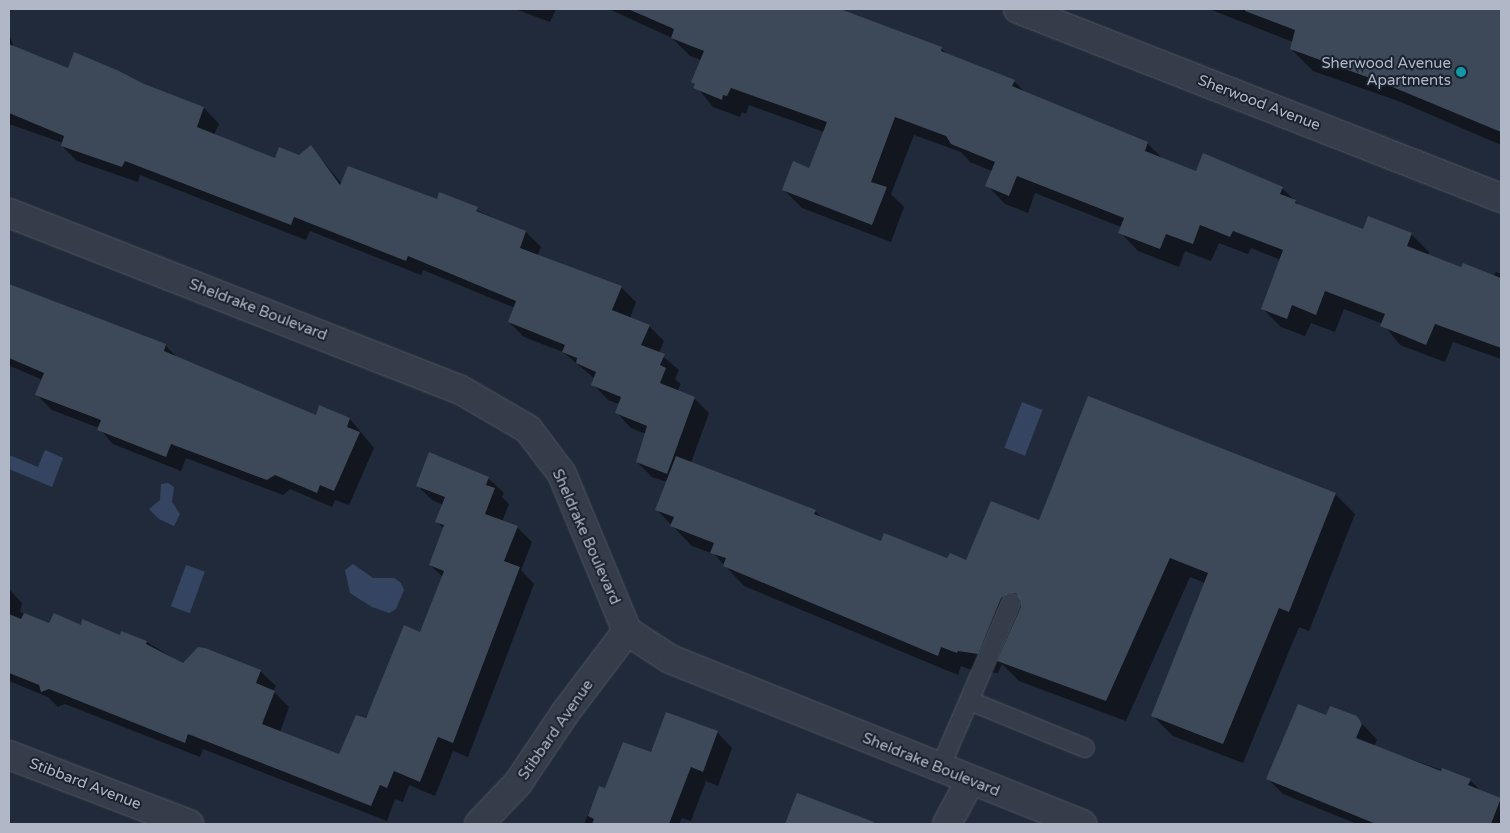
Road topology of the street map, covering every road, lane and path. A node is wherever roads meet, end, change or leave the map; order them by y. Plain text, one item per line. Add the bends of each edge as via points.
1 (1018, 9) edge
2 (1501, 198) edge
3 (9, 213) edge
4 (1011, 603) dead end
5 (627, 631) junction
6 (970, 701) junction
7 (1085, 748) dead end
8 (9, 755) edge
9 (940, 768) junction
10 (970, 781) junction
11 (189, 824) edge
12 (479, 824) edge
13 (947, 824) edge
14 (1082, 824) edge

1 - 2 street, Sherwood Avenue
3 - 5 street, Sheldrake Boulevard via 459,389 528,429 562,474
4 - 6 lane
5 - 9 street, Sheldrake Boulevard via 670,659
5 - 12 street, Stibbard Avenue via 565,713 518,783
6 - 7 lane
6 - 9 lane
8 - 11 street, Stibbard Avenue
9 - 10 street, Sheldrake Boulevard
10 - 13 street
10 - 14 street, Sheldrake Boulevard

